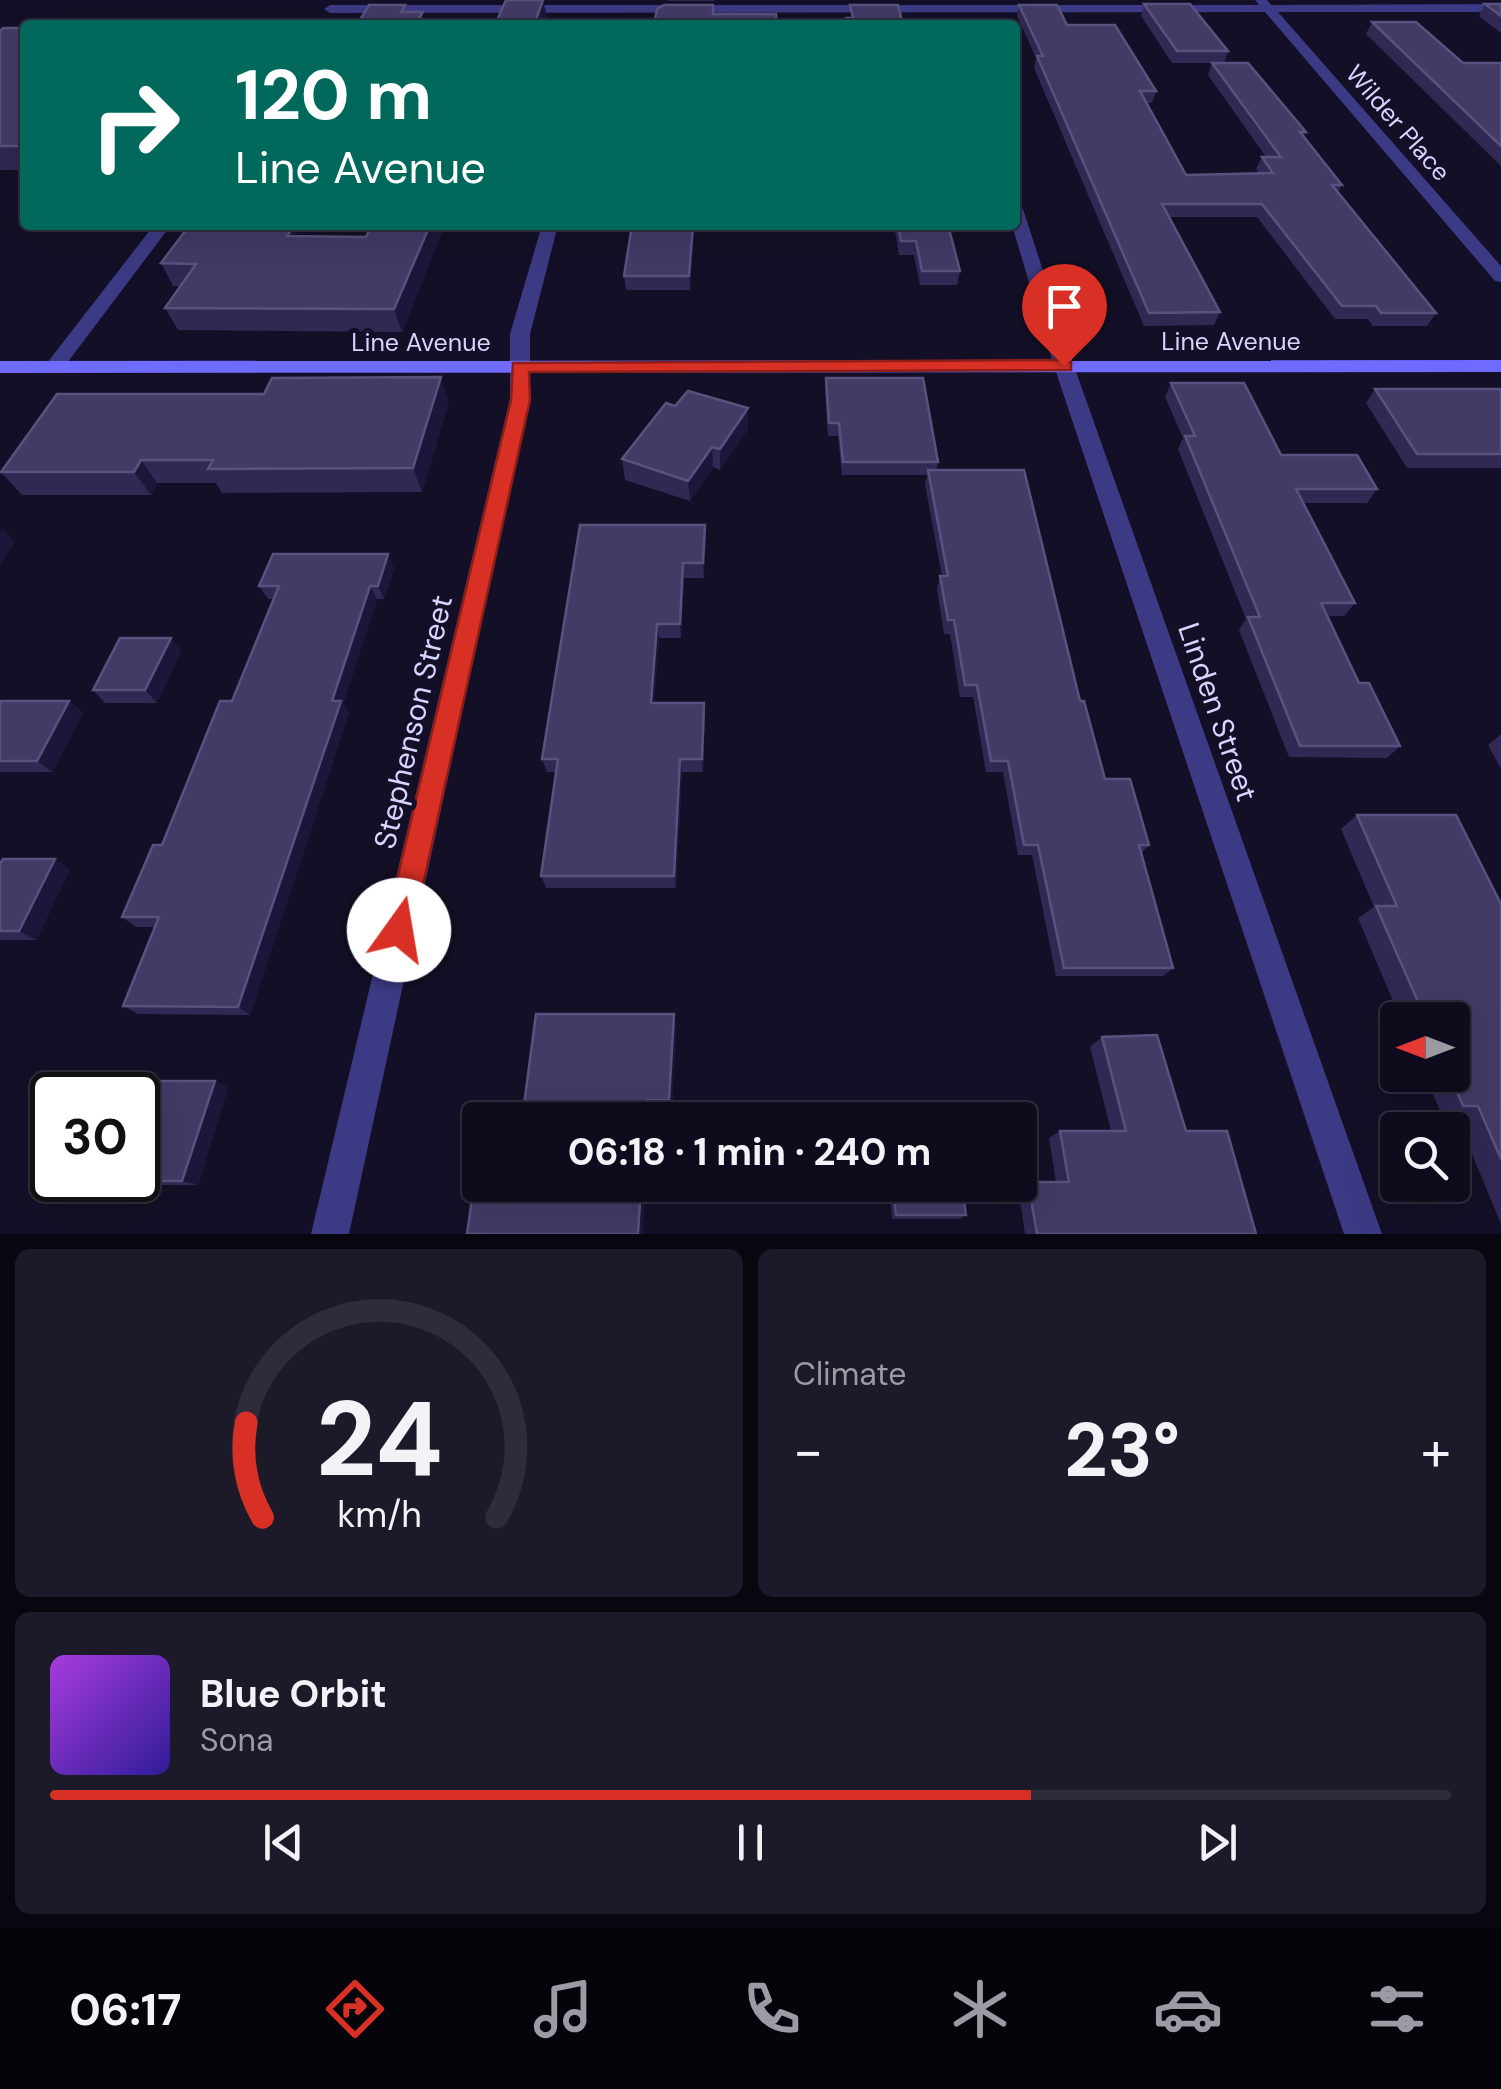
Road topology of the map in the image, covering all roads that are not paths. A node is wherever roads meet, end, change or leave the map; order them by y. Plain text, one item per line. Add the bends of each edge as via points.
1 (333, 4) edge
2 (612, 4) edge
3 (950, 4) edge
4 (1264, 4) edge
5 (1501, 8) edge
6 (1020, 226) edge
7 (159, 230) edge
8 (549, 230) edge
9 (1501, 277) edge
10 (0, 366) edge
11 (54, 366) junction
12 (1064, 366) junction
13 (1501, 366) edge
14 (520, 367) junction
15 (330, 1234) edge
16 (1363, 1234) edge

1 - 2 street
2 - 3 street
3 - 4 street
4 - 5 street
4 - 9 street, Wilder Place
6 - 12 street, Linden Street
7 - 11 street
8 - 14 street, Stephenson Street via 520,334
10 - 11 main road, Line Avenue
11 - 14 main road, Line Avenue
12 - 13 main road, Line Avenue
12 - 14 main road, Line Avenue
12 - 16 street, Linden Street
14 - 15 street, Stephenson Street via 520,400

